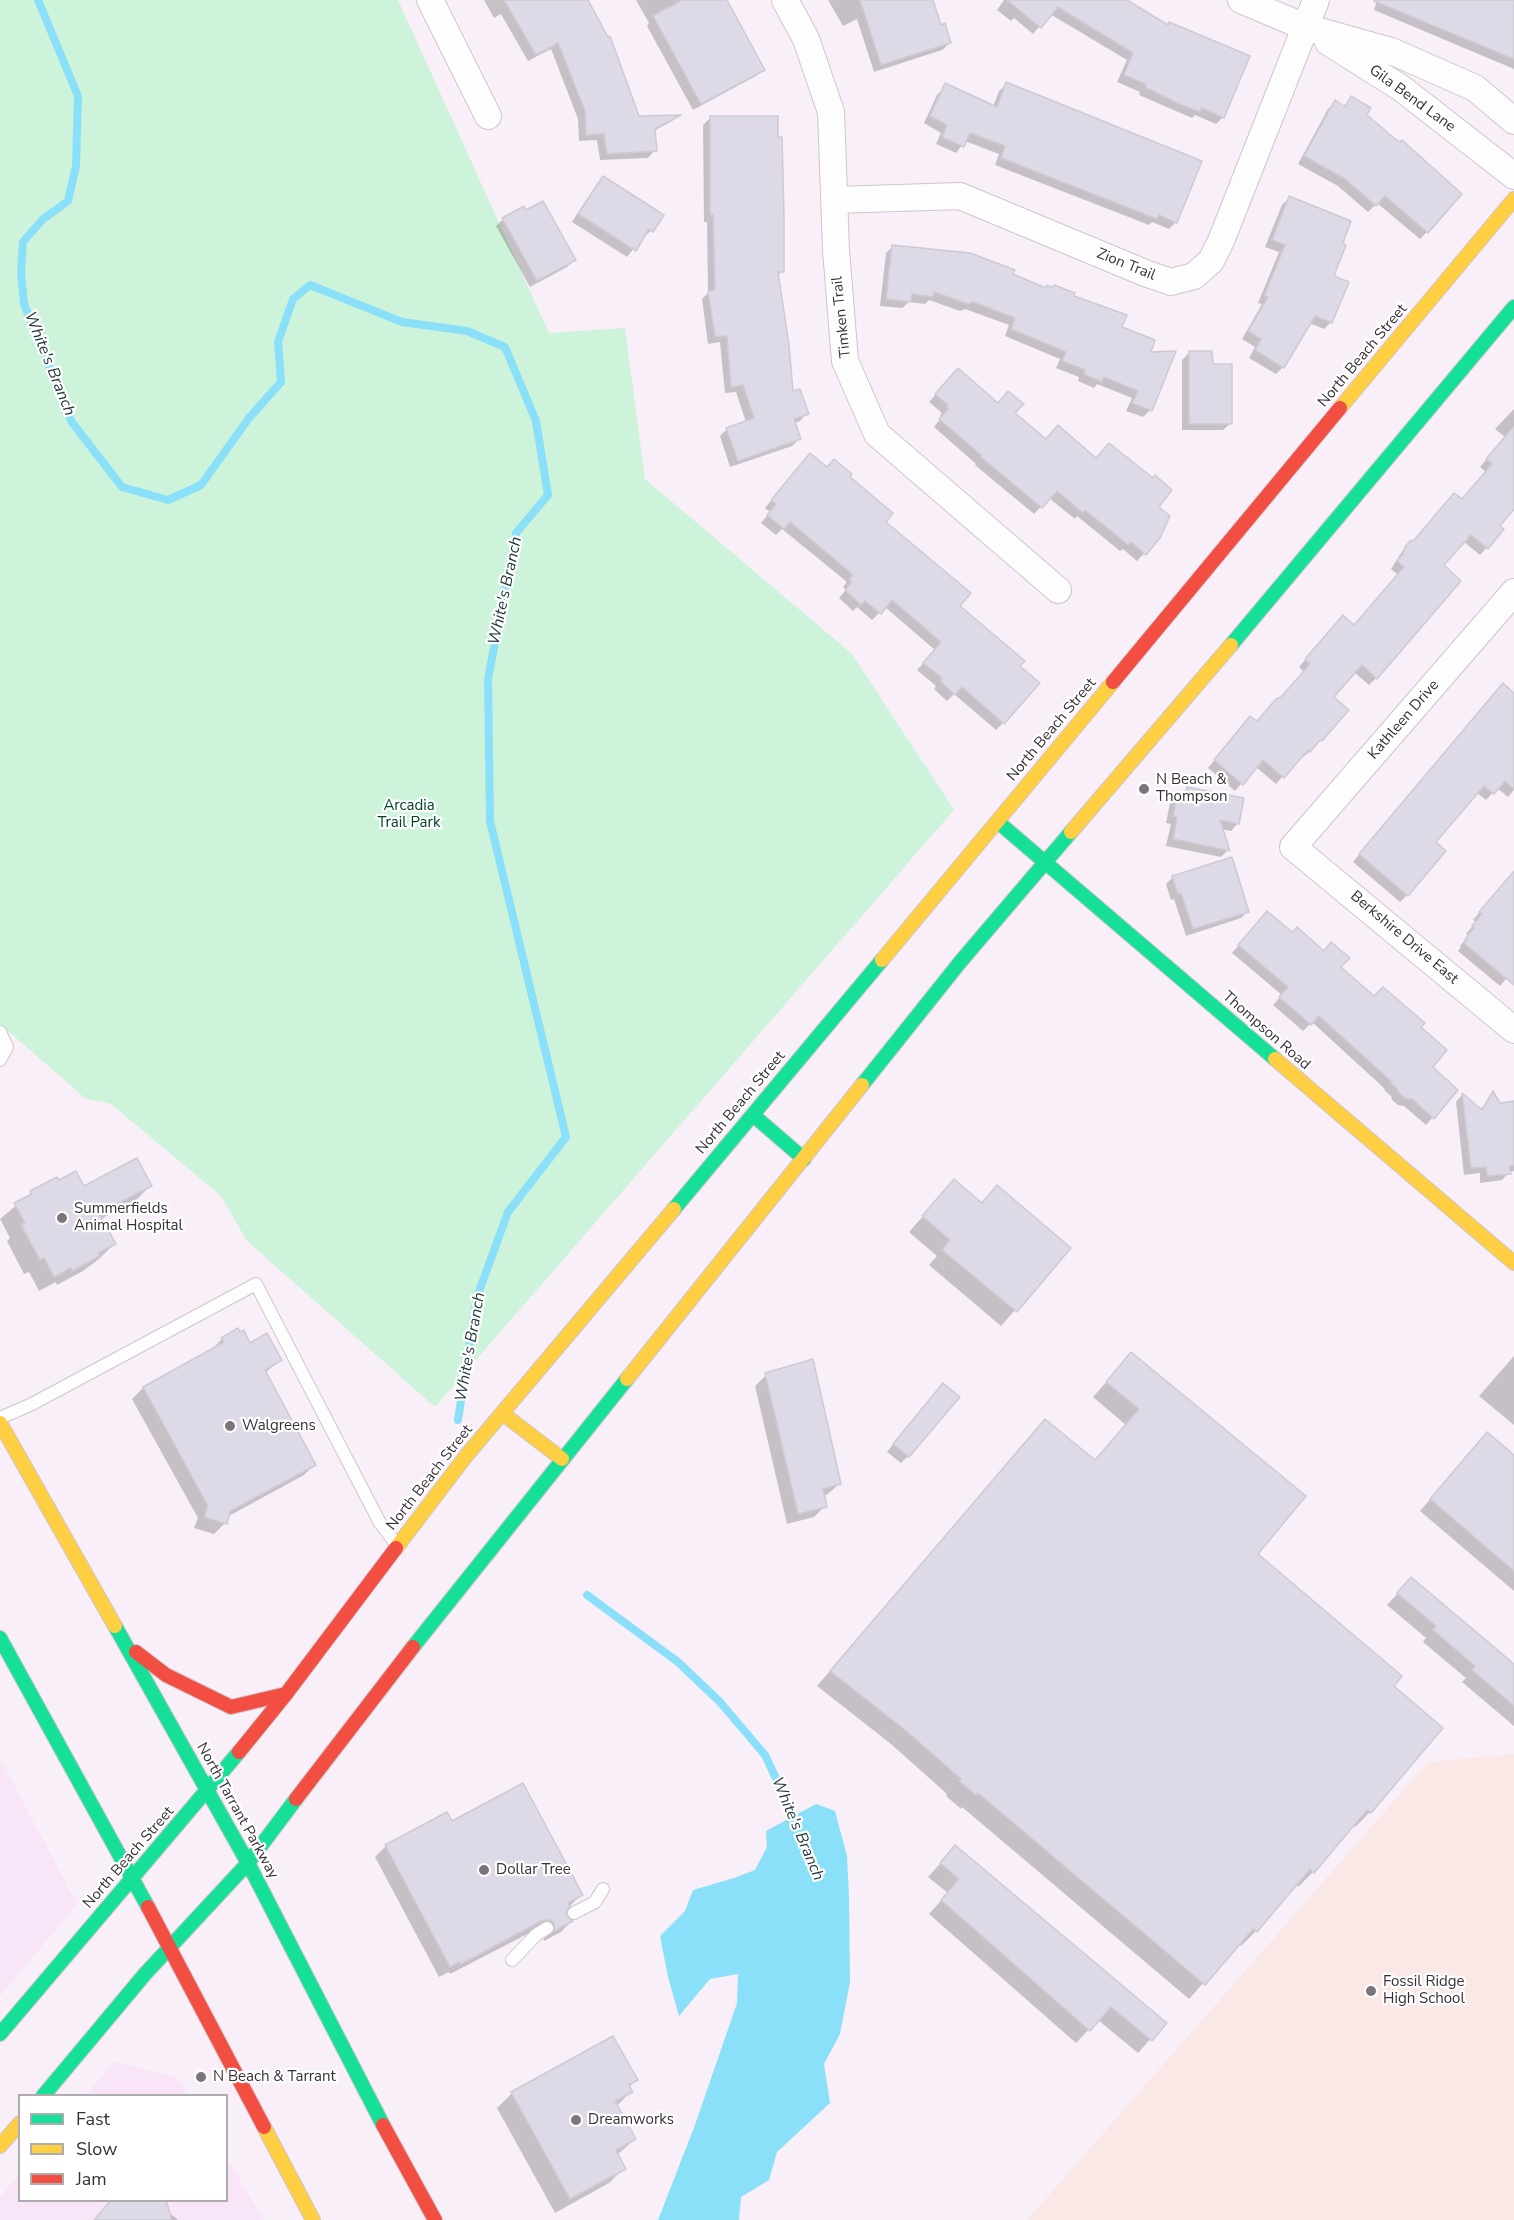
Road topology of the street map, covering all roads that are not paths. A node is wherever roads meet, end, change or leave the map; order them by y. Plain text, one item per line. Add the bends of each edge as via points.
1 (430, 0) edge
2 (785, 0) edge
3 (1241, 0) edge
4 (1316, 0) edge
5 (1305, 27) junction
6 (488, 116) dead end
7 (1514, 120) edge
8 (1514, 176) edge
9 (1514, 199) edge
10 (835, 200) junction
11 (1514, 307) edge
12 (1058, 590) dead end
13 (1514, 592) edge
14 (998, 822) junction
15 (1293, 847) joint
16 (1046, 861) junction
17 (1514, 1030) edge
18 (0, 1032) edge
19 (0, 1060) edge
20 (753, 1115) junction
21 (804, 1160) junction
22 (1514, 1263) edge
23 (502, 1413) junction
24 (0, 1418) edge
25 (0, 1423) edge
26 (562, 1460) junction
27 (398, 1546) junction
28 (0, 1638) edge
29 (125, 1643) junction
30 (286, 1694) junction
31 (208, 1791) junction
32 (248, 1863) junction
33 (132, 1880) junction
34 (603, 1890) dead end
35 (574, 1913) dead end
36 (547, 1928) dead end
37 (170, 1948) junction
38 (512, 1960) dead end
39 (0, 2034) edge
40 (45, 2094) edge
41 (18, 2125) edge
42 (0, 2146) edge
43 (313, 2220) edge
44 (435, 2220) edge

1 - 6 street
2 - 10 street, Timken Trail via 806,39 831,112
3 - 5 street, Gila Bend Lane
4 - 5 street, Zion Trail
5 - 7 street, Gila Bend Lane via 1401,55 1475,88
5 - 8 street, Gila Bend Lane via 1401,88
5 - 10 street, Zion Trail via 1221,241 1211,261 1194,276 1171,282 960,196
9 - 14 main road, North Beach Street
10 - 12 street, Timken Trail via 837,283 845,361 877,434
11 - 16 main road
13 - 15 street, Kathleen Drive
14 - 16 main road, Thompson Road
14 - 20 main road, North Beach Street
15 - 17 street, Berkshire Drive East
16 - 21 main road via 961,961
16 - 22 main road, Thompson Road
18 - 19 lane via 8,1047
20 - 21 main road
20 - 23 main road, North Beach Street
21 - 26 main road
23 - 26 main road
23 - 27 main road, North Beach Street
24 - 27 lane via 256,1284 380,1523
25 - 29 main road, North Tarrant Parkway
26 - 32 main road
27 - 30 main road, North Beach Street
28 - 33 main road
29 - 30 main road via 166,1676 231,1707
29 - 31 main road, North Tarrant Parkway
30 - 31 main road, North Beach Street
31 - 32 main road, North Tarrant Parkway
31 - 33 main road, North Beach Street
32 - 37 main road
32 - 44 main road, North Tarrant Parkway
33 - 37 main road
33 - 39 main road, North Beach Street
34 - 35 lane via 595,1902
36 - 38 lane
37 - 40 main road
37 - 43 main road
41 - 42 main road

